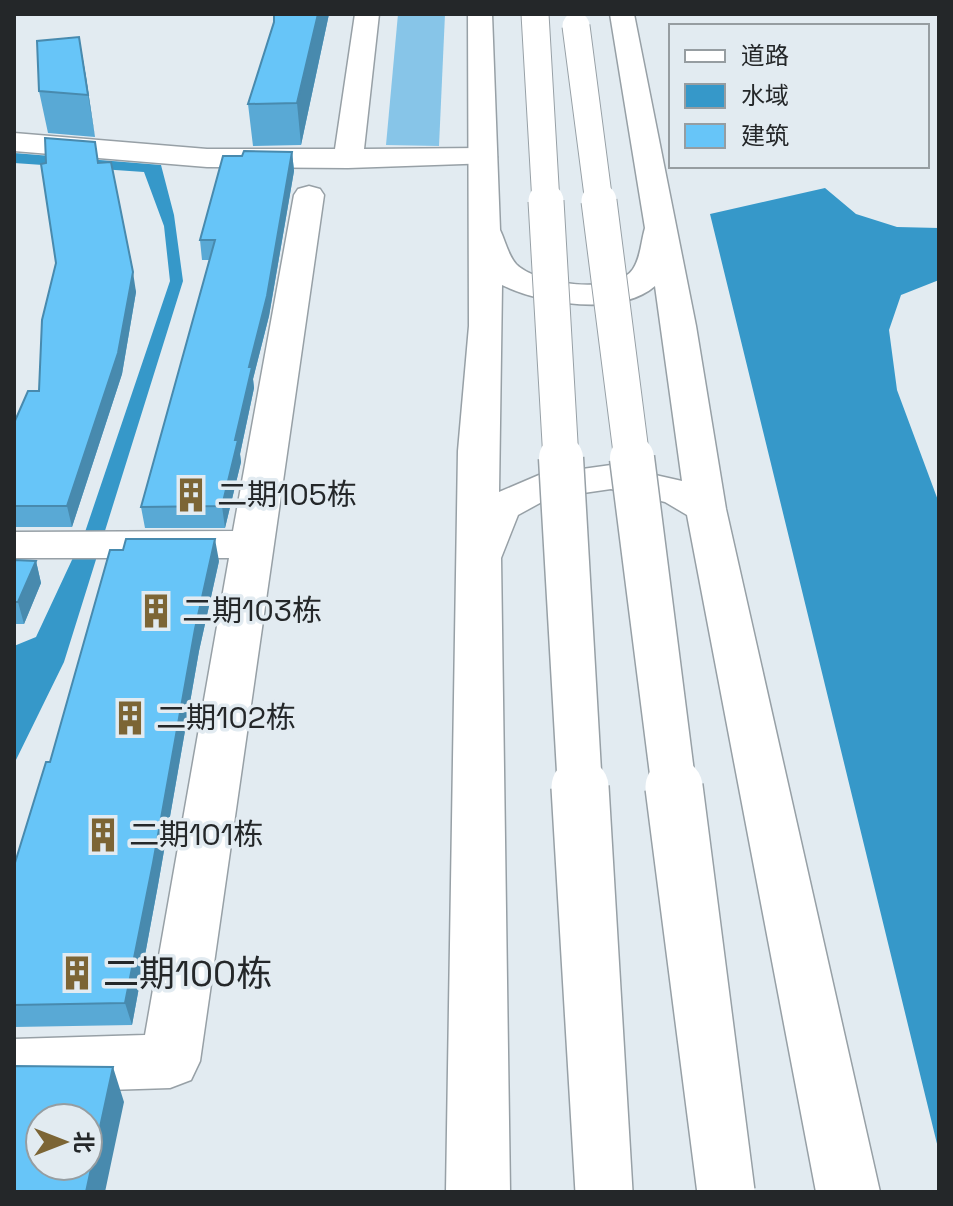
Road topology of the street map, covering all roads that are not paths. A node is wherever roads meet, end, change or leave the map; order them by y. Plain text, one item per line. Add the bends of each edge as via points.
1 (367, 14) edge
2 (480, 14) edge
3 (622, 14) edge
4 (555, 20) edge
5 (14, 142) edge
6 (482, 157) junction
7 (348, 159) junction
8 (309, 195) dead end
9 (660, 229) junction
10 (485, 231) junction
11 (706, 509) junction
12 (252, 544) junction
13 (14, 545) edge
14 (480, 562) junction
15 (14, 1066) edge
16 (478, 1192) edge
17 (604, 1192) edge
18 (726, 1192) edge
19 (848, 1192) edge

1 - 7 main road
2 - 6 main road
3 - 9 main road
4 - 17 main road, bridge
4 - 18 main road, bridge
5 - 7 main road via 207,158
6 - 7 main road
6 - 10 main road
8 - 12 main road
9 - 10 main road via 653,263 636,285 586,296 536,287 503,270
9 - 11 main road
10 - 14 main road
11 - 14 main road via 679,493 611,477 539,487 500,508
11 - 19 main road
12 - 13 main road
12 - 15 main road via 170,1061
14 - 16 main road

